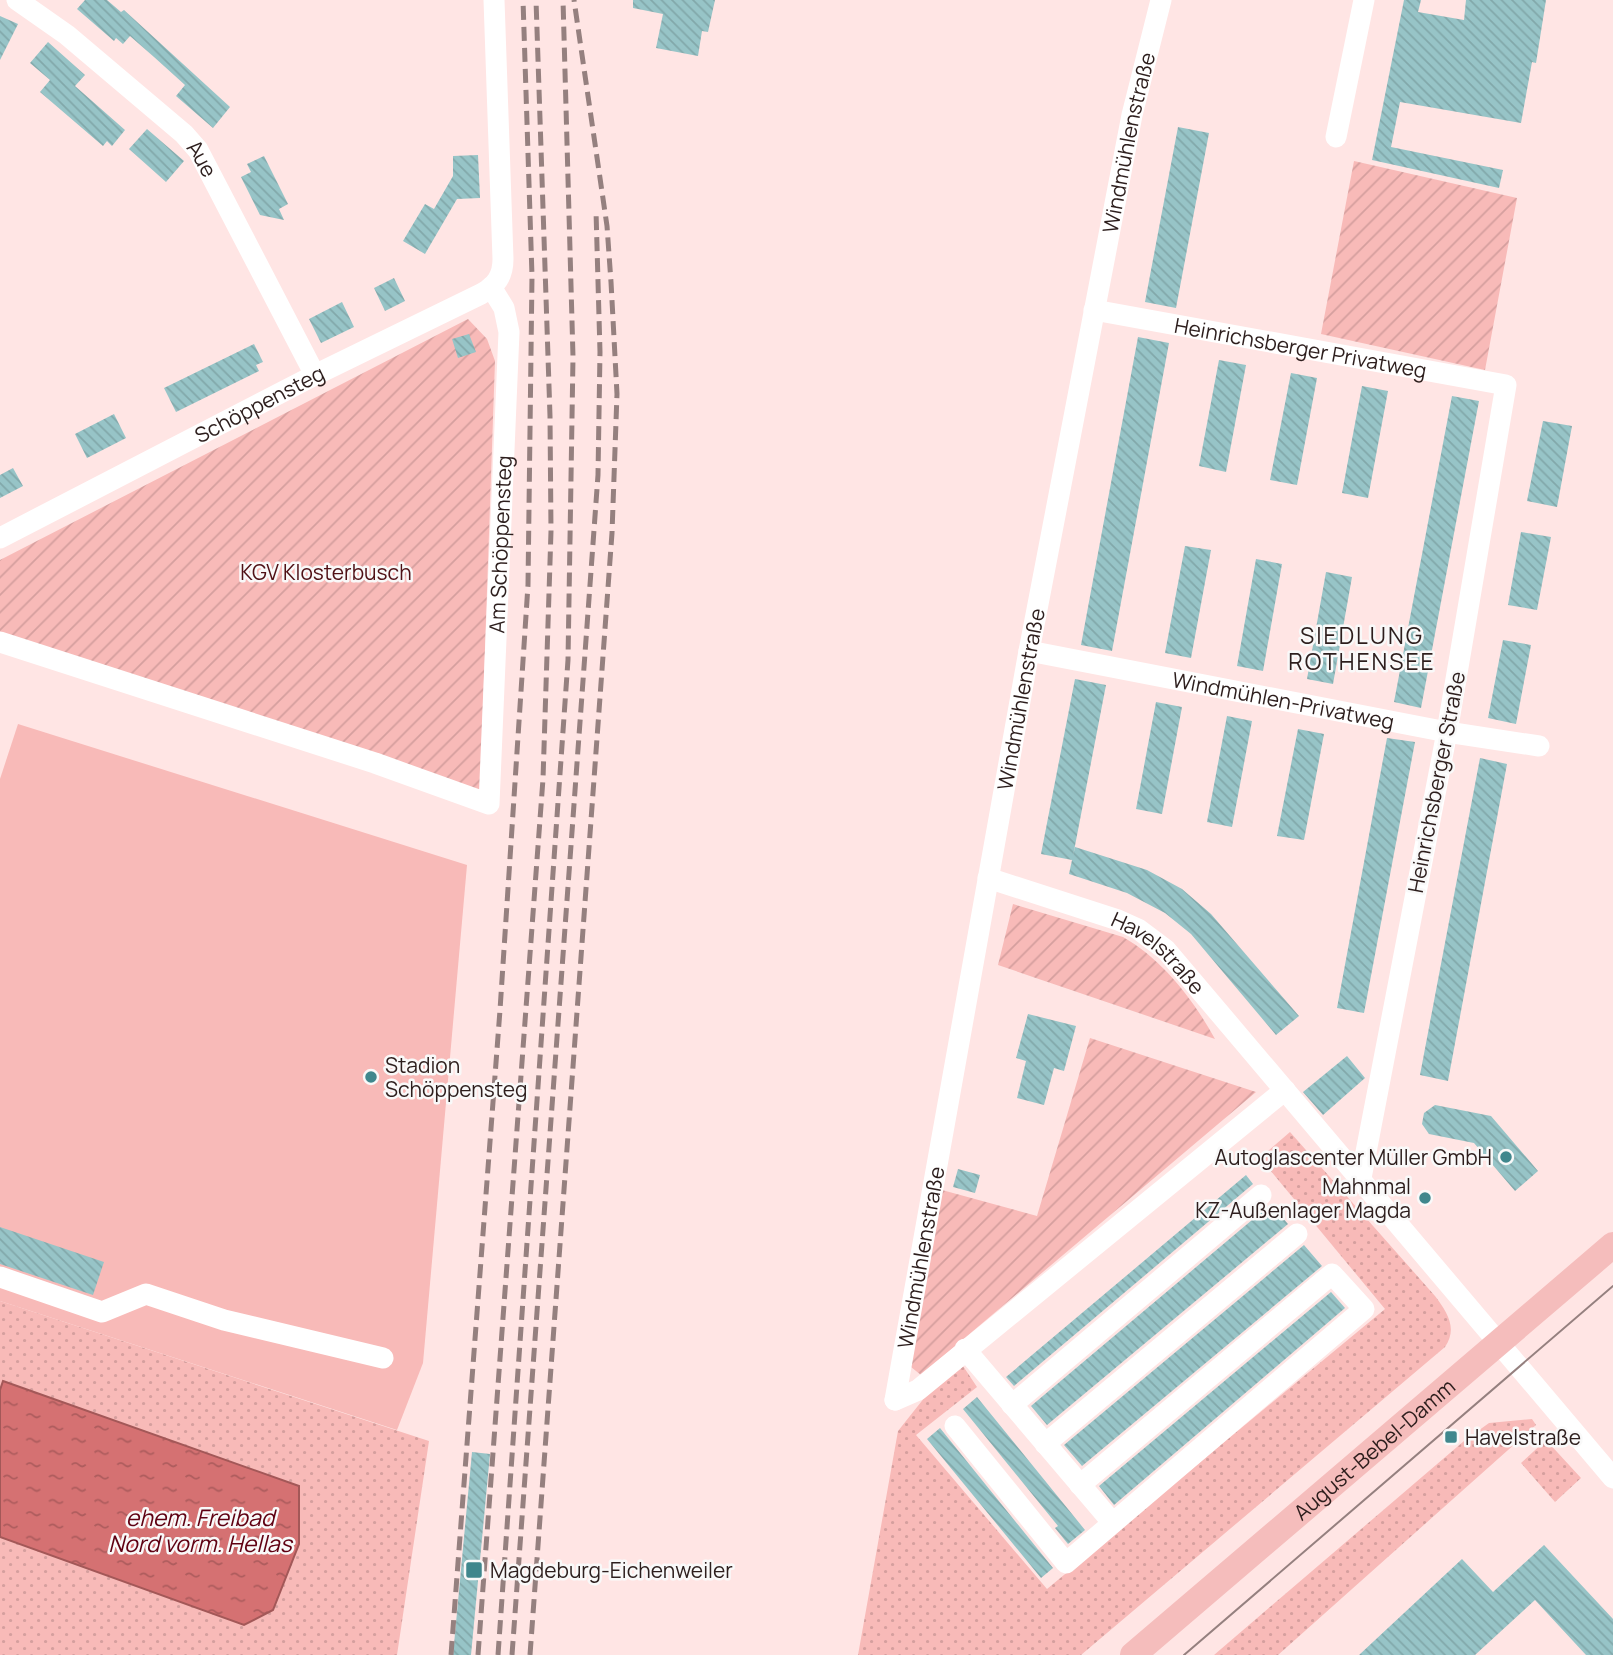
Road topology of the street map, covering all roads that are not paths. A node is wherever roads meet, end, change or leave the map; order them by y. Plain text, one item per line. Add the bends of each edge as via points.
1 (17, 0) edge
2 (494, 0) edge
3 (1161, 0) edge
4 (1364, 0) edge
5 (1336, 137) dead end
6 (491, 288) junction
7 (1094, 310) junction
8 (315, 375) junction
9 (1506, 385) joint
10 (0, 538) edge
11 (0, 642) edge
12 (1029, 651) junction
13 (1447, 733) junction
14 (1539, 746) dead end
15 (988, 878) junction
16 (1285, 1090) junction
17 (1361, 1178) junction
18 (1261, 1195) dead end
19 (1297, 1234) dead end
20 (1613, 1245) edge
21 (0, 1278) edge
22 (1497, 1343) junction
23 (965, 1349) junction
24 (383, 1358) dead end
25 (1012, 1405) junction
26 (955, 1426) dead end
27 (1045, 1444) junction
28 (1613, 1478) edge
29 (1080, 1485) junction
30 (1112, 1522) junction
31 (1133, 1655) edge

1 - 8 street, Aue via 67,35 198,150
2 - 6 street via 503,259 499,278
3 - 7 street, Windmühlenstraße via 1132,115
4 - 5 street
6 - 8 street, Schöppensteg
6 - 11 street, Am Schöppensteg via 504,308 509,332 489,804
7 - 9 street, Heinrichsberger Privatweg
7 - 12 street, Windmühlenstraße
8 - 10 street, Schöppensteg
9 - 13 street, Heinrichsberger Straße
12 - 13 street, Windmühlen-Privatweg
12 - 15 street, Windmühlenstraße
13 - 14 street, Windmühlen-Privatweg
13 - 17 street, Heinrichsberger Straße
15 - 16 street, Havelstraße via 1118,920 1148,935 1190,976
15 - 23 street, Windmühlenstraße via 895,1400 918,1390
16 - 17 street, Havelstraße
16 - 23 street
17 - 22 street, Havelstraße
18 - 25 street
19 - 27 street
20 - 22 main road, August-Bebel-Damm
21 - 24 street via 102,1312 146,1294 224,1320
22 - 28 street, Havelstraße
22 - 31 main road, August-Bebel-Damm
23 - 25 street
25 - 27 street
26 - 30 street via 1066,1563
27 - 29 street
29 - 30 street
29 - 30 street via 1332,1274 1364,1309

